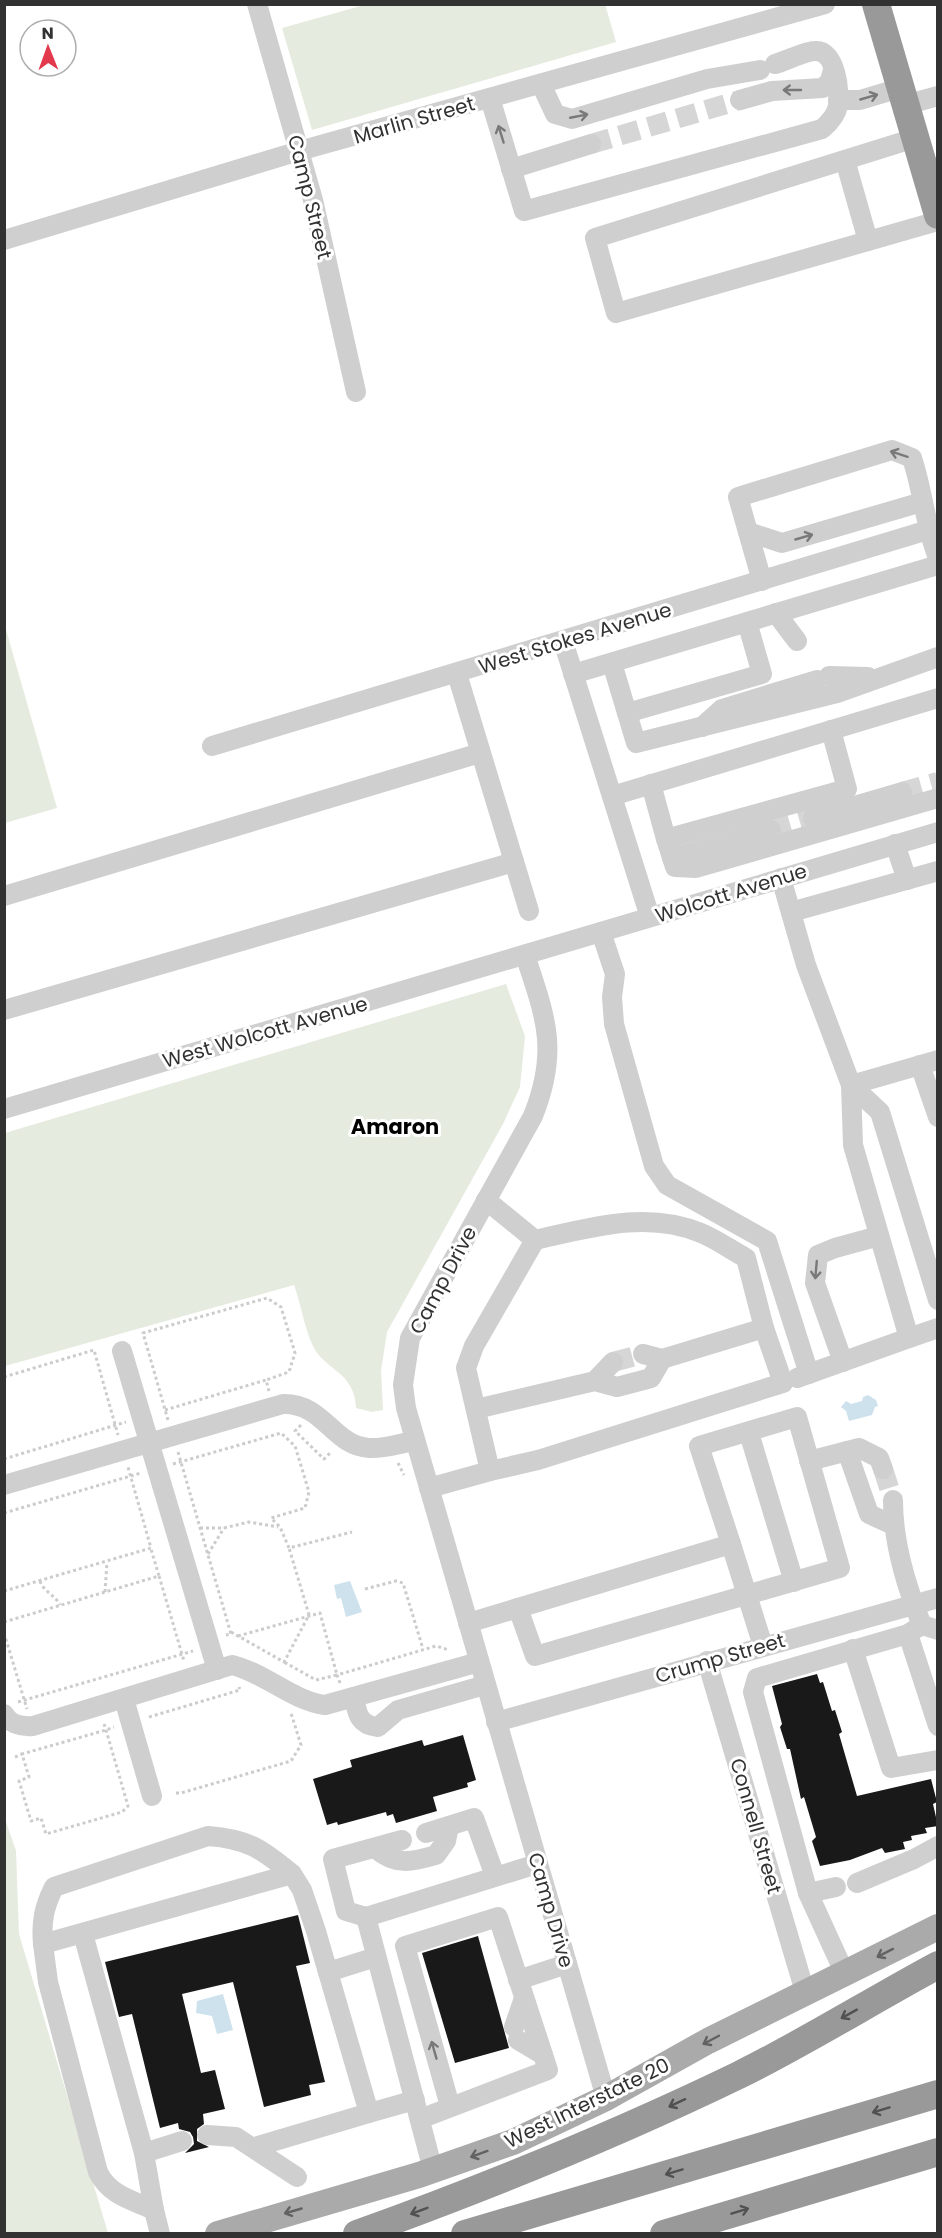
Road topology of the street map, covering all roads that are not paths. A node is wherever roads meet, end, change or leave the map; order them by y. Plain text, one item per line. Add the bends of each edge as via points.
1 (257, 4) edge
2 (825, 4) edge
3 (876, 4) edge
4 (786, 10) edge
5 (833, 70) junction
6 (541, 84) junction
7 (938, 96) edge
8 (902, 97) junction
9 (490, 98) junction
10 (740, 100) tunnel mouth
11 (838, 100) junction
12 (915, 138) junction
13 (591, 144) tunnel mouth
14 (299, 152) junction
15 (844, 160) junction
16 (511, 169) junction
17 (938, 215) edge
18 (938, 221) edge
19 (4, 240) edge
20 (868, 241) junction
21 (356, 392) dead end
22 (922, 502) junction
23 (933, 529) edge
24 (748, 532) junction
25 (938, 558) edge
26 (938, 565) edge
27 (762, 581) junction
28 (776, 614) junction
29 (747, 622) junction
30 (563, 641) junction
31 (797, 641) dead end
32 (938, 657) edge
33 (612, 663) junction
34 (457, 674) junction
35 (573, 674) junction
36 (878, 677) junction
37 (938, 698) edge
38 (627, 713) junction
39 (702, 727) junction
40 (831, 730) junction
41 (212, 746) dead end
42 (480, 753) junction
43 (651, 784) junction
44 (902, 792) tunnel mouth
45 (612, 796) junction
46 (938, 798) edge
47 (813, 818) tunnel mouth
48 (771, 830) tunnel mouth
49 (938, 832) edge
50 (666, 839) junction
51 (895, 844) junction
52 (672, 858) junction
53 (514, 862) junction
54 (938, 871) edge
55 (781, 878) junction
56 (907, 880) junction
57 (4, 896) edge
58 (529, 911) dead end
59 (791, 912) junction
60 (650, 917) junction
61 (601, 932) junction
62 (525, 955) junction
63 (4, 1010) edge
64 (929, 1062) edge
65 (851, 1085) junction
66 (4, 1109) edge
67 (938, 1117) edge
68 (486, 1200) junction
69 (879, 1236) junction
70 (535, 1240) junction
71 (938, 1300) edge
72 (764, 1328) junction
73 (938, 1328) edge
74 (909, 1338) junction
75 (122, 1351) dead end
76 (613, 1362) tunnel mouth
77 (843, 1362) junction
78 (809, 1374) junction
79 (595, 1381) junction
80 (783, 1383) junction
81 (476, 1409) junction
82 (749, 1433) junction
83 (416, 1441) junction
84 (148, 1443) junction
85 (848, 1451) junction
86 (809, 1461) junction
87 (883, 1469) tunnel mouth
88 (490, 1471) junction
89 (4, 1485) edge
90 (429, 1488) junction
91 (893, 1500) tunnel mouth
92 (893, 1525) junction
93 (731, 1544) junction
94 (794, 1582) junction
95 (747, 1596) junction
96 (938, 1598) edge
97 (913, 1604) junction
98 (518, 1608) junction
99 (468, 1623) junction
100 (922, 1630) edge
101 (763, 1646) junction
102 (854, 1649) junction
103 (707, 1661) junction
104 (479, 1662) junction
105 (217, 1670) junction
106 (485, 1685) junction
107 (354, 1697) junction
108 (124, 1699) junction
109 (9, 1708) edge
110 (499, 1721) junction
111 (938, 1726) edge
112 (938, 1760) edge
113 (152, 1796) dead end
114 (449, 1826) junction
115 (426, 1833) dead end
116 (402, 1840) dead end
117 (938, 1846) edge
118 (375, 1848) junction
119 (537, 1864) junction
120 (292, 1874) junction
121 (495, 1876) junction
122 (857, 1883) dead end
123 (836, 1887) dead end
124 (808, 1893) junction
125 (366, 1917) junction
126 (938, 1927) edge
127 (83, 1934) junction
128 (43, 1944) junction
129 (376, 1957) junction
130 (567, 1964) junction
131 (938, 1965) edge
132 (328, 1972) junction
133 (845, 1974) junction
134 (521, 1989) junction
135 (805, 1992) junction
136 (543, 2055) junction
137 (938, 2094) edge
138 (606, 2098) junction
139 (450, 2106) junction
140 (417, 2110) junction
141 (369, 2113) junction
142 (207, 2135) dead end
143 (182, 2141) dead end
144 (255, 2147) junction
145 (938, 2152) edge
146 (144, 2153) junction
147 (433, 2170) junction
148 (297, 2177) dead end
149 (154, 2210) junction
150 (160, 2234) edge
151 (218, 2234) edge
152 (357, 2234) edge
153 (465, 2234) edge
154 (664, 2234) edge

1 - 14 street, Camp Street
2 - 4 street, Marlin Street
3 - 8 highway
4 - 6 street, Marlin Street
6 -> 5 street via 555,114 572,119 767,67 814,50 831,60
5 -> 10 street via 823,88 772,91
5 - 11 street
6 - 9 street, Marlin Street
7 - 8 street
11 -> 8 street
8 - 12 highway
9 - 14 street, Marlin Street
16 -> 9 street
11 - 16 street via 838,108 822,129 524,211
12 - 15 street
12 - 17 highway
13 - 16 street
14 - 19 street, Marlin Street
14 - 21 street, Camp Street
15 - 20 street
15 - 20 street via 595,238 616,313
18 - 20 street
22 - 23 street
24 -> 22 street via 782,543
22 -> 24 street via 922,488 912,458 892,450 738,497
23 - 25 street
23 - 27 street, West Stokes Avenue
24 - 27 street
26 - 28 street
27 - 30 street, West Stokes Avenue
28 - 29 street
28 - 31 street
29 - 33 street
29 - 38 street via 762,674
30 - 34 street, West Stokes Avenue
30 - 35 street
32 - 36 street
33 - 35 street
33 - 38 street
34 - 41 street, West Stokes Avenue
34 - 42 street
35 - 45 street
36 - 39 street via 837,693
36 - 39 street via 823,678 722,709
37 - 40 street
38 - 39 street via 636,743
40 - 43 street
40 - 50 street via 847,789
42 - 53 street
42 - 57 street
43 - 45 street
43 - 50 street
44 - 47 street
45 - 60 street
46 - 52 street via 696,868 675,867
48 - 52 street
49 - 51 street, Wolcott Avenue
50 - 52 street
51 - 55 street, Wolcott Avenue
51 - 56 street
53 - 58 street
53 - 63 street
54 - 56 street
55 - 59 street
55 - 60 street, Wolcott Avenue
56 - 59 street
59 - 65 street via 806,965
60 - 61 street, Wolcott Avenue
61 - 62 street, Wolcott Avenue
61 - 78 street via 615,974 614,1024 654,1166 667,1185 767,1241
62 - 66 street, West Wolcott Avenue
62 - 68 street, Camp Drive via 543,1008 549,1058 544,1088 533,1116
64 - 65 street
64 - 67 street
65 - 69 street via 853,1145
65 - 71 street via 880,1112
68 - 70 street
68 - 83 street, Camp Drive via 410,1338 403,1385
69 - 74 street
69 -> 77 street via 818,1255 815,1283
70 - 72 street via 620,1221 700,1232 746,1258
70 - 81 street via 474,1346 466,1368
72 - 79 street via 652,1356 651,1378 617,1387
72 - 80 street
73 - 74 street
74 - 77 street
75 - 84 street
76 - 79 street
77 - 78 street
78 - 80 street
79 - 81 street
80 - 88 street via 538,1460
81 - 88 street
82 - 86 street via 797,1417
82 - 93 street via 699,1446
82 - 94 street
83 - 84 street via 368,1448 343,1439 298,1403
83 - 90 street, Camp Drive
84 - 89 street
84 - 105 street
85 - 86 street
85 - 87 street via 859,1448 879,1458
85 - 92 street via 869,1514
86 - 94 street via 840,1568
88 - 90 street
90 - 99 street, Camp Drive
91 - 92 street
92 - 97 street
93 - 95 street
93 - 98 street
94 - 95 street
95 - 98 street via 535,1656
95 - 101 street
96 - 97 street, Crump Street
97 - 100 street
97 - 101 street, Crump Street
98 - 99 street
99 - 104 street, Camp Drive
100 - 102 street
100 - 111 street
101 - 103 street, Crump Street
102 - 112 street via 891,1768
102 - 124 street via 757,1678 753,1692
103 - 110 street, Crump Street
103 - 135 street, Connell Street
104 - 106 street, Camp Drive
104 - 107 street
105 - 107 street via 232,1665 246,1668 311,1703 325,1705
105 - 108 street
106 - 107 street via 398,1710 378,1727 366,1726 358,1718
106 - 110 street, Camp Drive
108 - 109 street via 22,1727 9,1721
108 - 113 street
110 - 119 street, Camp Drive
114 - 115 street
114 - 118 street via 446,1841 436,1855 410,1862 386,1858
114 - 121 street via 474,1818
116 - 118 street
117 - 122 street
118 - 125 street via 333,1859 346,1911
119 - 121 street
119 - 130 street, Camp Drive
120 - 127 street
120 - 128 street via 262,1849 229,1837 208,1836 54,1887 41,1922
120 - 132 street via 302,1890
121 - 125 street
123 - 124 street
124 - 133 street
125 - 129 street
126 -> 133 main road, West Interstate 20
127 - 128 street
127 - 146 street
128 - 149 street via 48,1982 103,2184
129 - 132 street
129 - 140 street
130 - 134 street
130 - 138 street, Camp Drive
131 -> 152 highway via 741,2074 539,2164
132 - 141 street
133 - 135 main road, West Interstate 20
134 - 136 street
134 - 136 street via 516,2034
139 -> 134 street via 405,1946 498,1917
135 -> 138 main road, West Interstate 20
136 - 139 street via 548,2070
137 -> 153 highway
138 -> 147 main road, West Interstate 20 via 513,2142
139 - 140 street
140 - 141 street
140 - 147 street
141 - 144 street
142 - 144 street via 236,2137
143 - 146 street
144 - 148 street
154 -> 145 highway
146 - 149 street
147 -> 151 main road, West Interstate 20
149 - 150 street

